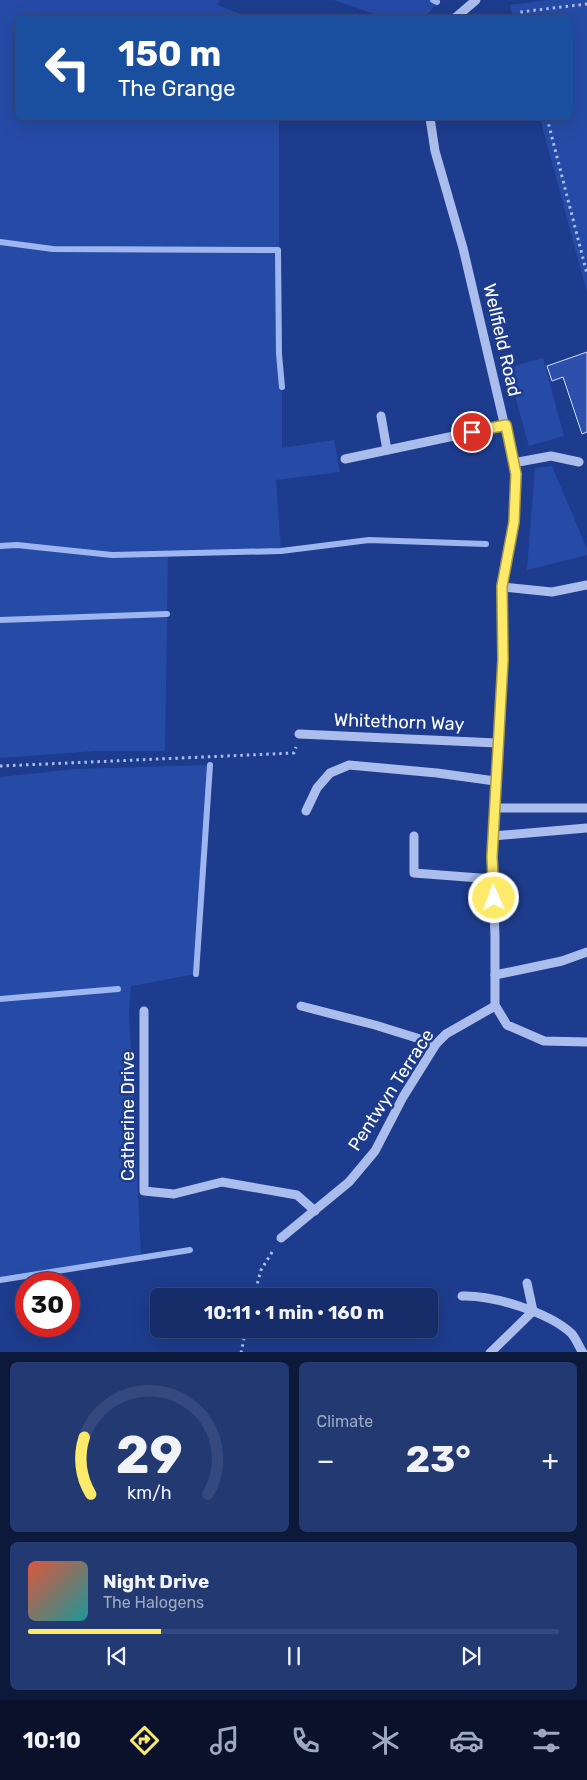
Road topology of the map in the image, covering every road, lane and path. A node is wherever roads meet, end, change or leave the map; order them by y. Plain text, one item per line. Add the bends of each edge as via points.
1 (476, 0) edge
2 (587, 4) edge
3 (458, 15) edge
4 (520, 15) edge
5 (430, 120) edge
6 (548, 120) edge
7 (587, 274) edge
8 (381, 416) dead end
9 (506, 425) junction
10 (387, 450) junction
11 (345, 459) dead end
12 (579, 462) dead end
13 (514, 463) junction
14 (587, 585) edge
15 (502, 586) junction
16 (299, 734) joint
17 (497, 743) junction
18 (0, 766) edge
19 (495, 781) junction
20 (494, 808) junction
21 (587, 808) edge
22 (306, 811) dead end
23 (587, 828) edge
24 (414, 836) dead end
25 (493, 836) junction
26 (493, 879) junction
27 (587, 952) edge
28 (495, 975) junction
29 (301, 1006) dead end
30 (495, 1006) junction
31 (144, 1011) dead end
32 (587, 1042) edge
33 (436, 1044) junction
34 (315, 1210) junction
35 (281, 1238) joint
36 (527, 1283) dead end
37 (256, 1288) edge
38 (462, 1296) dead end
39 (533, 1310) junction
40 (244, 1338) edge
41 (241, 1352) edge
42 (490, 1352) edge
43 (583, 1352) edge

1 - 3 street
2 - 4 path via 520,12
5 - 9 street, Wellfield Road via 435,151 463,248
6 - 7 path
8 - 10 street
9 - 10 street
9 - 13 street, Wellfield Road
10 - 11 street
12 - 13 street via 551,456
13 - 15 street, Wellfield Road via 514,522
14 - 15 street via 552,592
15 - 17 street, Wellfield Road via 503,660
16 - 17 street, Whitethorn Way
16 - 18 path via 294,753
17 - 19 street, Wellfield Road
19 - 20 street, Wellfield Road
19 - 22 street via 349,765 330,773 317,788
20 - 21 street
20 - 25 street, Wellfield Road
23 - 25 street
24 - 26 street via 414,873
25 - 26 street, Wellfield Road
26 - 28 street, Wellfield Road
27 - 28 street via 562,961
28 - 30 street, Wellfield Road
29 - 33 street
30 - 32 street via 506,1025 544,1041
30 - 33 street, Pentwyn Terrace via 446,1034
31 - 34 street, Catherine Drive via 144,1191 174,1194 222,1182 240,1184 297,1195
33 - 34 street, Pentwyn Terrace via 375,1150 349,1182
34 - 35 street, Pentwyn Terrace
35 - 37 path via 260,1270
36 - 39 street
38 - 39 street via 479,1295
39 - 42 street
39 - 43 street via 571,1333
40 - 41 path

